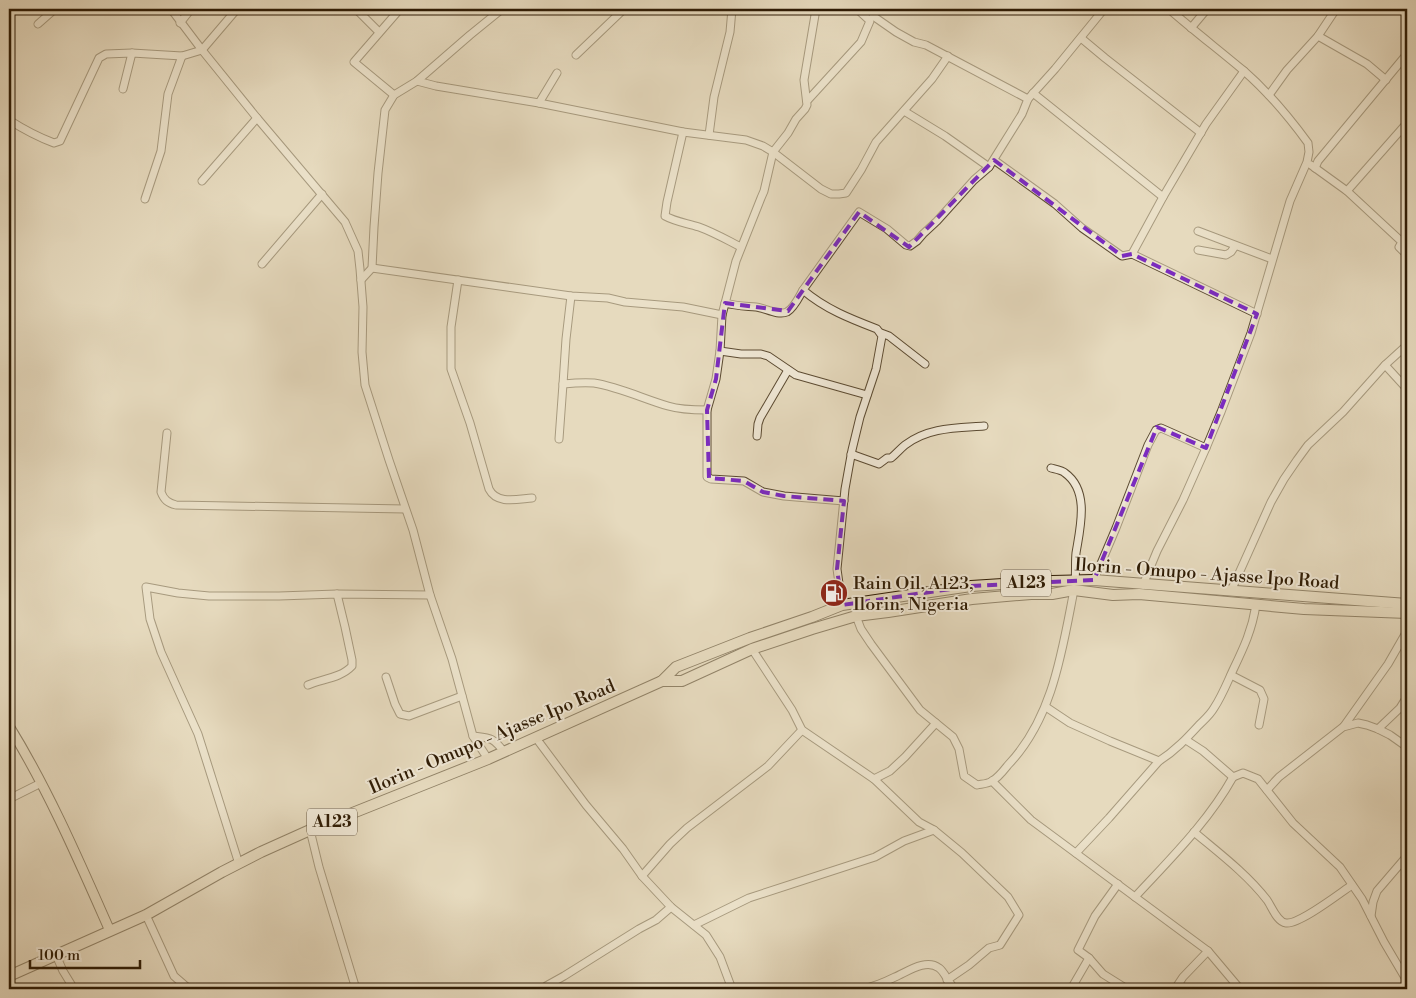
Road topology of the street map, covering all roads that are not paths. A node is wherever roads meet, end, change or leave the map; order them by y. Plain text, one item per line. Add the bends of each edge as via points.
1 (55, 9) edge
2 (171, 9) edge
3 (191, 9) edge
4 (237, 9) edge
5 (356, 9) edge
6 (400, 9) edge
7 (502, 9) edge
8 (624, 9) edge
9 (732, 9) edge
10 (816, 9) edge
11 (857, 9) edge
12 (1104, 9) edge
13 (1169, 9) edge
14 (1207, 9) edge
15 (1336, 9) edge
16 (873, 15) edge
17 (180, 22) junction
18 (38, 24) dead end
19 (1190, 28) junction
20 (379, 32) junction
21 (1318, 36) junction
22 (1081, 38) junction
23 (202, 50) junction
24 (132, 53) junction
25 (1407, 54) edge
26 (576, 55) dead end
27 (182, 56) junction
28 (948, 56) junction
29 (1244, 71) junction
30 (557, 72) dead end
31 (1386, 80) junction
32 (417, 81) junction
33 (123, 89) dead end
34 (394, 95) junction
35 (1269, 95) junction
36 (1031, 96) junction
37 (807, 102) junction
38 (539, 103) junction
39 (904, 111) junction
40 (257, 118) junction
41 (9, 120) edge
42 (1407, 123) edge
43 (683, 132) junction
44 (1201, 132) junction
45 (709, 135) junction
46 (773, 152) junction
47 (1307, 162) junction
48 (991, 163) junction
49 (1315, 168) junction
50 (202, 181) dead end
51 (1347, 191) junction
52 (322, 194) junction
53 (1163, 197) junction
54 (145, 199) dead end
55 (1198, 231) dead end
56 (1407, 236) edge
57 (1402, 242) junction
58 (1235, 246) junction
59 (741, 247) junction
60 (1198, 250) dead end
61 (1132, 254) junction
62 (1407, 255) edge
63 (1272, 259) junction
64 (262, 264) dead end
65 (372, 268) junction
66 (361, 280) junction
67 (458, 280) junction
68 (803, 290) junction
69 (571, 296) junction
70 (725, 303) junction
71 (1257, 314) junction
72 (722, 315) junction
73 (881, 333) junction
74 (1407, 345) edge
75 (720, 351) junction
76 (925, 364) dead end
77 (1385, 365) junction
78 (788, 370) junction
79 (563, 384) junction
80 (1407, 389) edge
81 (867, 395) junction
82 (707, 410) junction
83 (984, 426) dead end
84 (167, 433) dead end
85 (757, 436) dead end
86 (559, 439) dead end
87 (1206, 448) junction
88 (852, 454) junction
89 (1051, 468) dead end
90 (532, 498) dead end
91 (844, 501) junction
92 (406, 509) junction
93 (1094, 580) junction
94 (1143, 585) junction
95 (1075, 586) junction
96 (1231, 592) junction
97 (337, 594) junction
98 (430, 595) junction
99 (1407, 604) edge
100 (842, 605) junction
101 (1256, 605) junction
102 (1407, 613) edge
103 (856, 616) junction
104 (1407, 631) edge
105 (752, 649) junction
106 (1231, 675) junction
107 (386, 677) dead end
108 (662, 680) junction
109 (308, 685) dead end
110 (462, 696) junction
111 (1407, 700) edge
112 (1046, 707) junction
113 (936, 723) junction
114 (1259, 725) dead end
115 (9, 726) edge
116 (1343, 726) junction
117 (1378, 729) junction
118 (802, 730) junction
119 (473, 736) junction
120 (536, 738) junction
121 (1186, 740) junction
122 (1407, 747) edge
123 (504, 752) junction
124 (488, 759) junction
125 (1159, 761) junction
126 (1233, 778) junction
127 (874, 779) junction
128 (992, 781) junction
129 (41, 782) junction
130 (1267, 790) junction
131 (9, 800) edge
132 (310, 830) junction
133 (934, 830) junction
134 (1194, 832) junction
135 (1076, 853) junction
136 (1407, 856) edge
137 (239, 864) junction
138 (642, 876) junction
139 (1118, 884) junction
140 (1352, 885) junction
141 (1377, 891) junction
142 (1135, 897) junction
143 (1362, 899) junction
144 (671, 907) junction
145 (146, 915) junction
146 (1371, 917) junction
147 (694, 925) junction
148 (110, 931) junction
149 (1208, 951) junction
150 (56, 955) junction
151 (1089, 958) junction
152 (1407, 963) edge
153 (1400, 970) junction
154 (9, 976) edge
155 (947, 980) junction
156 (1407, 981) edge
157 (184, 988) edge
158 (545, 988) edge
159 (74, 989) edge
160 (356, 989) edge
161 (732, 989) edge
162 (862, 989) edge
163 (955, 989) edge
164 (1071, 989) edge
165 (1127, 989) edge
166 (1175, 989) edge
167 (1240, 989) edge

1 - 18 street
2 - 17 street
3 - 17 street
4 - 23 street
5 - 20 street
6 - 20 street
7 - 32 street
8 - 26 street
9 - 45 street
10 - 37 street via 804,80
11 - 16 street
12 - 22 street
13 - 19 street
14 - 19 street
15 - 21 street
16 - 28 street via 914,42
16 - 37 street via 861,42
17 - 23 street
19 - 29 street
20 - 34 street via 354,62
21 - 31 street via 1367,64
21 - 35 street
22 - 36 street
22 - 44 street
23 - 27 street
23 - 40 street
24 - 27 street
24 - 33 street
24 - 41 street via 106,54 99,58 60,141 46,140
25 - 31 street
27 - 54 street via 168,94 160,150
28 - 36 street
28 - 39 street
29 - 35 street
29 - 44 street
30 - 38 street
31 - 49 street
32 - 34 street
32 - 38 street
34 - 65 street via 385,110
35 - 47 street via 1308,143
36 - 48 street
36 - 53 street
37 - 46 street
38 - 43 street
39 - 46 street via 876,142 846,193 831,194 820,189
39 - 48 street
40 - 50 street
40 - 52 street
42 - 51 street
43 - 45 street
43 - 59 street via 665,216 710,231
44 - 53 street
45 - 46 street via 746,140
46 - 59 street via 764,192
47 - 49 street
47 - 63 street via 1290,201
48 - 61 street via 1055,204 1122,256
48 - 68 street via 938,221 910,246 859,212
49 - 51 street
51 - 57 street
52 - 64 street
52 - 66 street via 345,222 354,239
53 - 61 street
55 - 58 street
56 - 57 street
57 - 62 street via 1399,247
58 - 60 street via 1226,255
58 - 63 street
59 - 70 street
61 - 71 street
63 - 71 street
65 - 66 street
65 - 67 street
66 - 92 street via 365,385
67 - 69 street
67 - 90 street via 451,369 489,489 502,500
68 - 70 street via 794,305 782,313
68 - 73 street via 826,307
69 - 72 street via 683,307
69 - 79 street
70 - 72 street
71 - 87 street
72 - 75 street
73 - 76 street
73 - 81 street via 876,369
74 - 77 street
75 - 78 street via 768,356
75 - 82 street
77 - 80 street
77 - 96 street via 1308,445 1284,479
78 - 81 street
78 - 85 street via 760,418
79 - 82 street via 594,383 670,407
79 - 86 street
81 - 88 street
82 - 91 street via 706,472 709,478 744,481 763,492 784,496
83 - 88 street via 922,434 879,464
84 - 92 street via 161,492 169,503
87 - 93 street via 1162,428 1156,430
87 - 94 street
88 - 91 street
89 - 95 street via 1065,472 1074,482 1082,502
91 - 100 street via 837,569
92 - 98 street
93 - 94 highway, Ilorin - Omupo - Ajasse Ipo Road / A123
93 - 95 highway, Ilorin - Omupo - Ajasse Ipo Road / A123
94 - 96 highway, Ilorin - Omupo - Ajasse Ipo Road / A123
95 - 100 highway, Ilorin - Omupo - Ajasse Ipo Road / A123 via 971,586
95 - 101 highway, Ilorin - Omupo - Ajasse Ipo Road / A123 via 1114,595 1139,594
95 - 103 highway, Ilorin - Omupo - Ajasse Ipo Road / A123 via 1052,594 972,599
95 - 112 street
96 - 99 highway, Ilorin - Omupo - Ajasse Ipo Road / A123
97 - 98 street
97 - 109 street via 352,666 339,675
97 - 137 street via 209,596 146,587 150,619 198,734
98 - 110 street
100 - 108 highway, Ilorin - Omupo - Ajasse Ipo Road / A123 via 676,667
101 - 102 highway, Ilorin - Omupo - Ajasse Ipo Road / A123
101 - 106 street via 1253,625
103 - 105 highway, Ilorin - Omupo - Ajasse Ipo Road / A123
103 - 113 street via 861,629 891,672 920,710
104 - 116 street via 1388,664
105 - 108 highway, Ilorin - Omupo - Ajasse Ipo Road / A123 via 682,682
105 - 118 street
106 - 114 street via 1263,694
106 - 121 street via 1214,709
107 - 110 street via 400,714 409,716
108 - 120 highway, Ilorin - Omupo - Ajasse Ipo Road / A123
110 - 119 street
111 - 117 street
112 - 125 street via 1070,723
112 - 128 street via 1015,758
113 - 127 street via 895,767
113 - 128 street via 953,737 959,749 964,776 977,785
115 - 129 main road
116 - 117 street via 1358,723
116 - 130 street
117 - 122 street
118 - 127 street
118 - 138 street via 768,766 687,828
119 - 123 street via 491,738
119 - 124 street
120 - 123 highway, Ilorin - Omupo - Ajasse Ipo Road / A123
120 - 138 street
121 - 125 street
121 - 126 street
123 - 124 highway, Ilorin - Omupo - Ajasse Ipo Road / A123
124 - 132 highway, Ilorin - Omupo - Ajasse Ipo Road / A123
125 - 135 street
126 - 130 street via 1243,773 1258,779
126 - 134 street
127 - 133 street via 919,822
128 - 135 street via 1031,820
129 - 131 street
129 - 148 main road
130 - 140 street
132 - 137 highway, Ilorin - Omupo - Ajasse Ipo Road / A123
132 - 160 street
133 - 147 street via 875,856 749,898
133 - 155 street via 1008,897 1019,915 1000,945 989,948
134 - 140 street via 1251,881 1285,923 1299,920
134 - 142 street
135 - 139 street
136 - 141 street
137 - 145 highway, Ilorin - Omupo - Ajasse Ipo Road / A123
138 - 144 street
139 - 142 street
139 - 151 street via 1095,916 1078,950
140 - 143 street
141 - 143 street
141 - 146 street
142 - 149 street
143 - 146 street
144 - 147 street
144 - 158 street via 656,920
145 - 148 highway, Ilorin - Omupo - Ajasse Ipo Road / A123
145 - 157 street via 174,976
146 - 153 street
147 - 161 street via 706,935 720,957
148 - 150 highway, Ilorin - Omupo - Ajasse Ipo Road / A123
149 - 166 street
149 - 167 street
150 - 154 highway, Ilorin - Omupo - Ajasse Ipo Road / A123
150 - 159 street
151 - 164 street
151 - 165 street via 1103,974
152 - 153 street
153 - 156 street
155 - 162 street via 939,968 930,964
155 - 163 street

